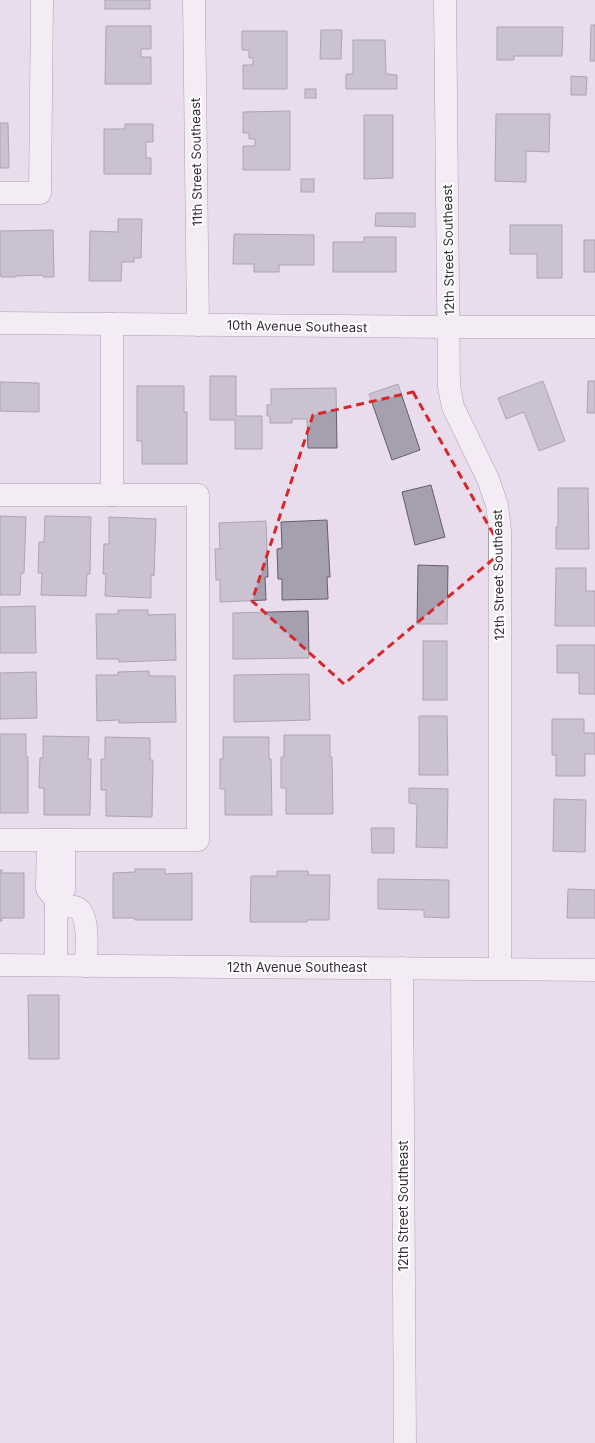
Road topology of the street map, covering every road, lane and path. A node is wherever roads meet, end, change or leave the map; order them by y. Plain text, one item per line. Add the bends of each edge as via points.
1 (42, 0) edge
2 (194, 0) edge
3 (445, 0) edge
4 (0, 193) edge
5 (0, 323) edge
6 (112, 324) junction
7 (198, 325) junction
8 (449, 327) junction
9 (595, 327) edge
10 (0, 496) edge
11 (112, 496) junction
12 (0, 840) edge
13 (56, 840) junction
14 (56, 902) junction
15 (0, 965) edge
16 (56, 965) junction
17 (86, 966) junction
18 (402, 968) junction
19 (500, 969) junction
20 (595, 970) edge
21 (405, 1443) edge

1 - 4 street via 40,193
2 - 7 street, 11th Street Southeast
3 - 8 street, 12th Street Southeast
5 - 6 street, 10th Avenue Southeast
6 - 7 street, 10th Avenue Southeast
6 - 11 street
7 - 8 street, 10th Avenue Southeast
8 - 9 street, 10th Avenue Southeast
8 - 19 street, 12th Street Southeast via 449,387 453,407 488,479 497,505 500,530
10 - 11 street
11 - 13 street via 198,496 198,840
12 - 13 street
13 - 14 street via 47,889
14 - 16 street
14 - 17 street via 74,907 84,918
15 - 16 street, 12th Avenue Southeast
16 - 17 street, 12th Avenue Southeast
17 - 18 street, 12th Avenue Southeast
18 - 19 street, 12th Avenue Southeast
18 - 21 street, 12th Street Southeast
19 - 20 street, 12th Avenue Southeast

